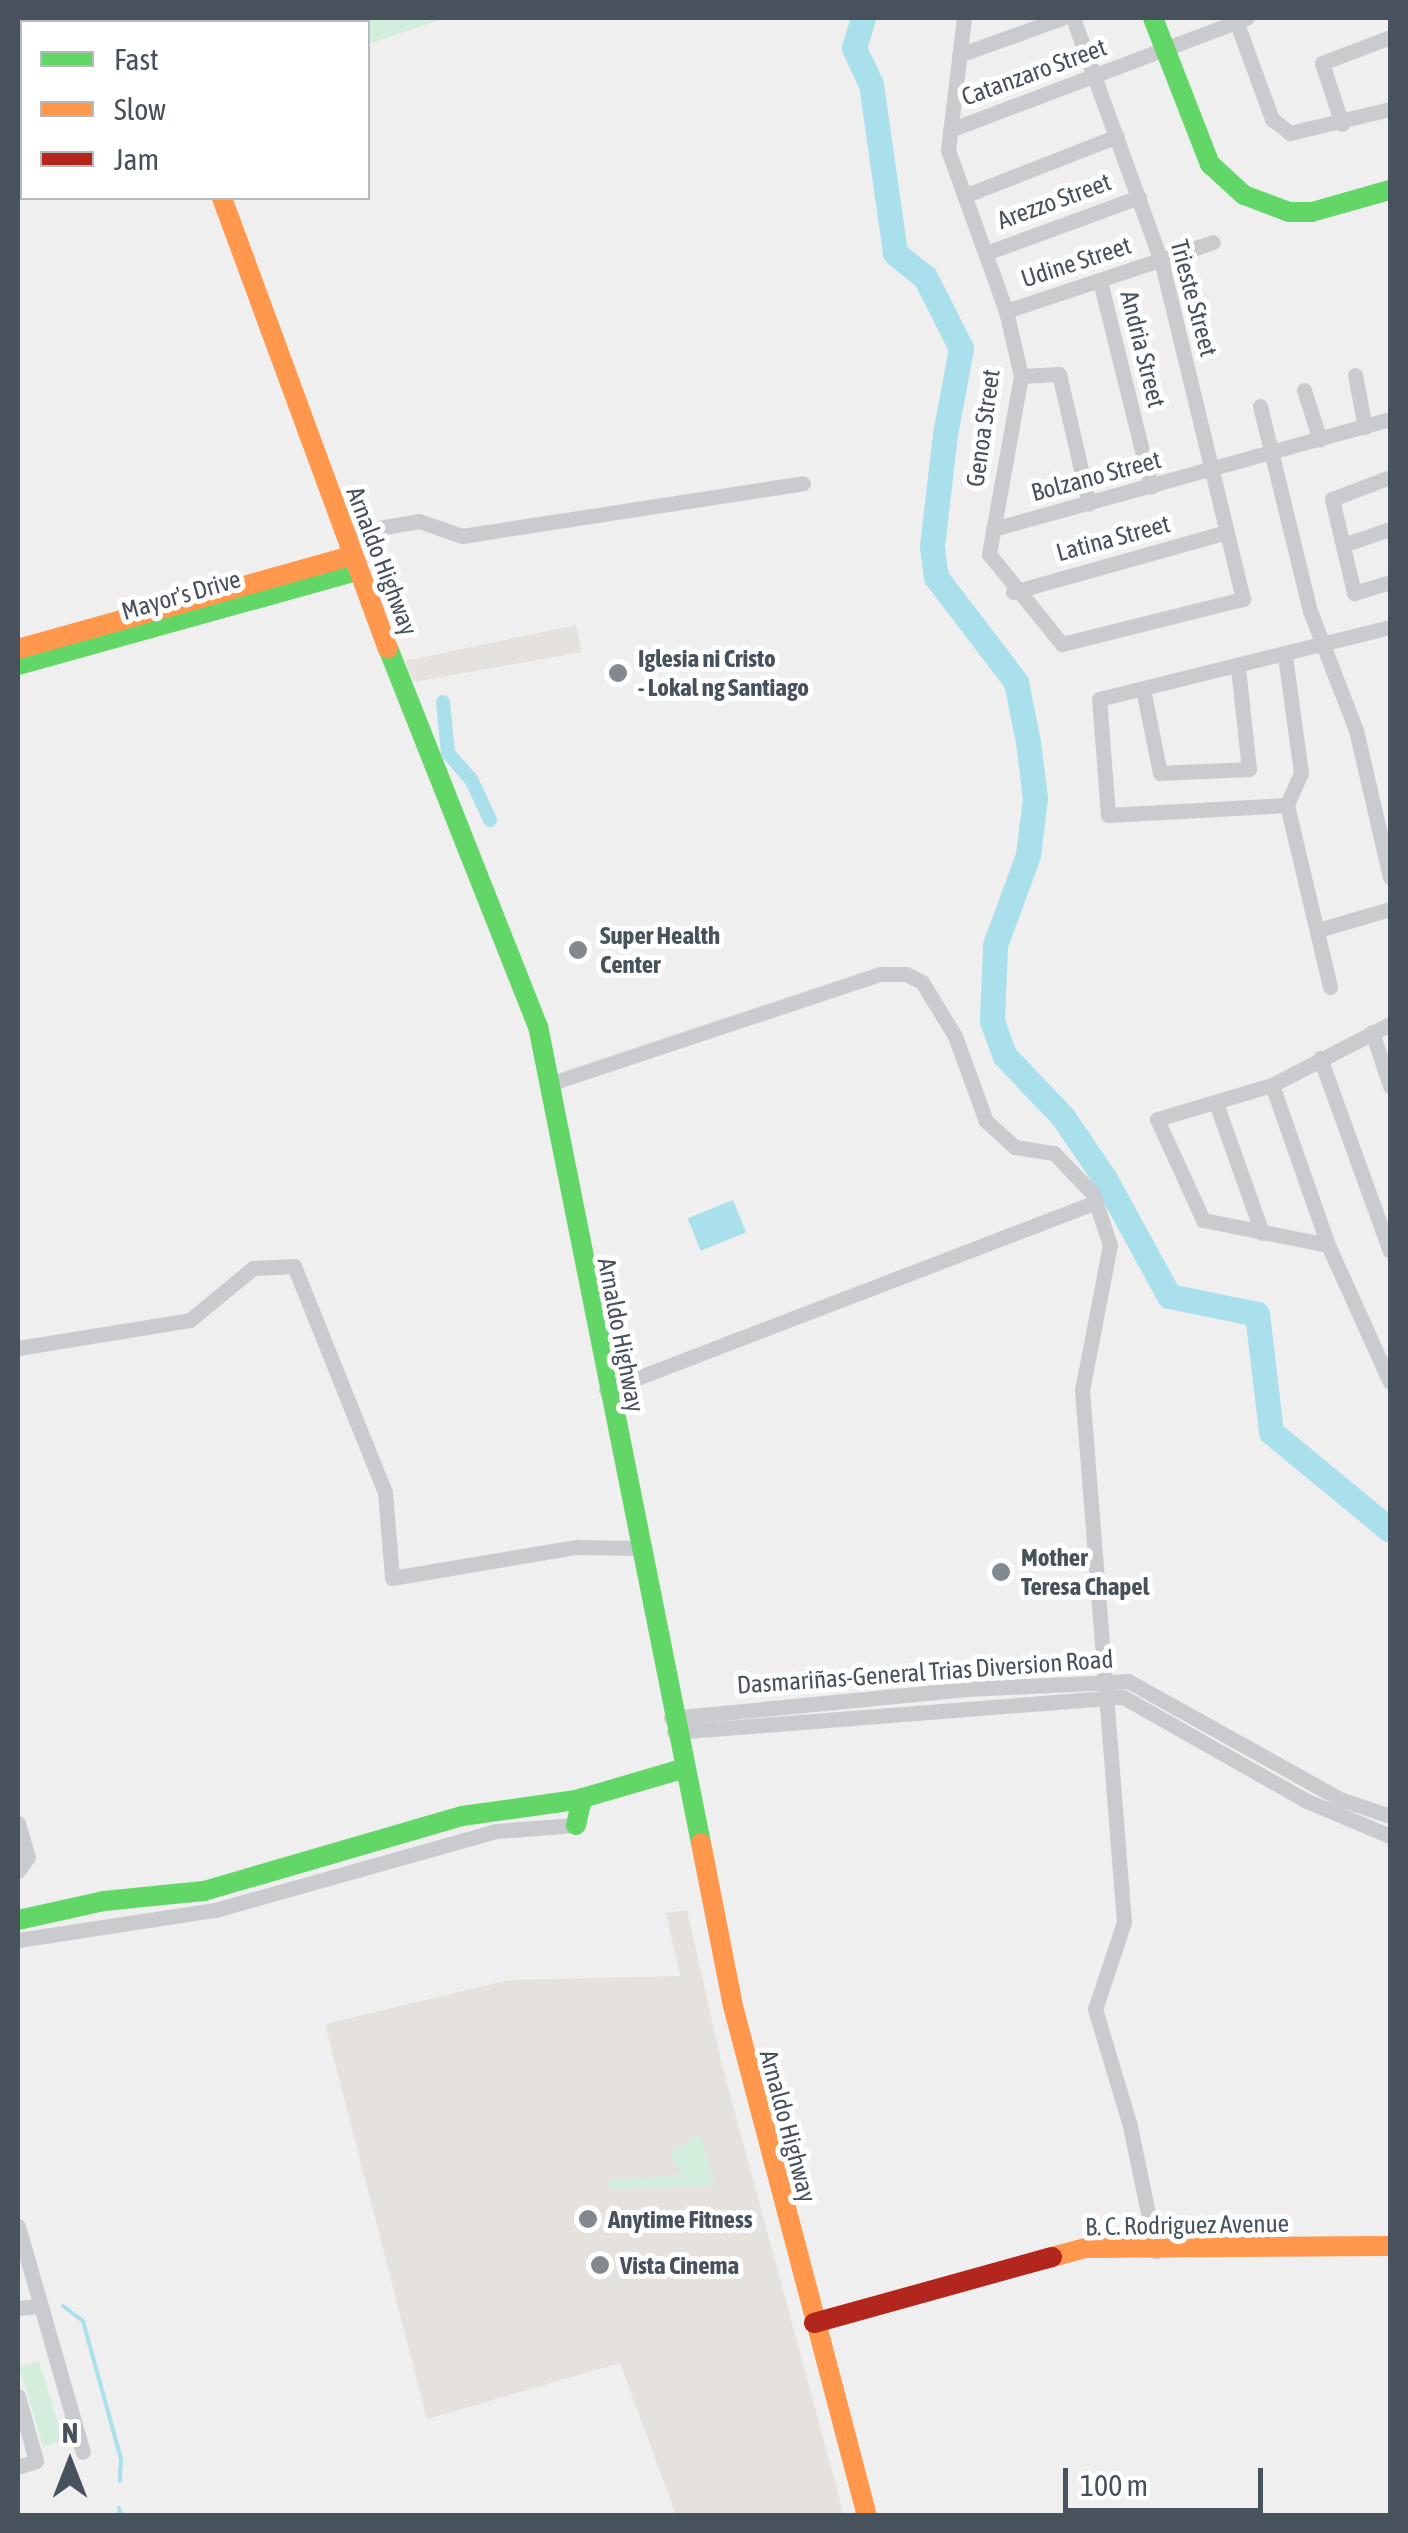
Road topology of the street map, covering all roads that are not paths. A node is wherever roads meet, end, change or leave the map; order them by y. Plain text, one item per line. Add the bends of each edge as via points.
1 (964, 18) edge
2 (1062, 18) edge
3 (1073, 18) edge
4 (1154, 18) edge
5 (1240, 19) edge
6 (1390, 37) edge
7 (1165, 49) junction
8 (959, 55) junction
9 (1094, 76) junction
10 (1390, 108) edge
11 (1342, 124) junction
12 (950, 130) junction
13 (1117, 136) junction
14 (1390, 190) edge
15 (964, 196) junction
16 (1138, 197) junction
17 (223, 200) edge
18 (1213, 242) dead end
19 (986, 253) junction
20 (1161, 261) junction
21 (1100, 281) junction
22 (1006, 311) junction
23 (1021, 376) junction
24 (1355, 376) dead end
25 (1304, 390) dead end
26 (1260, 406) dead end
27 (1390, 419) edge
28 (1365, 426) junction
29 (1320, 440) junction
30 (1272, 456) junction
31 (1212, 472) junction
32 (1390, 476) edge
33 (804, 483) dead end
34 (1151, 487) junction
35 (1088, 504) junction
36 (993, 529) junction
37 (1390, 529) edge
38 (1227, 532) junction
39 (343, 534) junction
40 (1343, 546) junction
41 (355, 564) junction
42 (1390, 582) edge
43 (1013, 592) junction
44 (1243, 600) joint
45 (1390, 626) edge
46 (1326, 647) junction
47 (18, 649) edge
48 (1285, 656) junction
49 (18, 665) edge
50 (1238, 667) junction
51 (1143, 689) junction
52 (1287, 805) junction
53 (1390, 876) edge
54 (1390, 910) edge
55 (1318, 930) junction
56 (1330, 987) dead end
57 (1390, 1024) edge
58 (1372, 1032) junction
59 (1320, 1058) junction
60 (550, 1084) junction
61 (1272, 1085) junction
62 (1390, 1086) edge
63 (1216, 1103) junction
64 (1096, 1202) junction
65 (1262, 1233) junction
66 (1328, 1245) junction
67 (1390, 1251) edge
68 (18, 1348) edge
69 (1390, 1382) edge
70 (606, 1390) junction
71 (639, 1548) junction
72 (1108, 1690) junction
73 (672, 1725) junction
74 (682, 1769) junction
75 (582, 1798) junction
76 (1390, 1816) edge
77 (18, 1823) edge
78 (576, 1825) joint
79 (1390, 1836) edge
80 (18, 1871) edge
81 (18, 1920) edge
82 (18, 1940) edge
83 (18, 2226) edge
84 (1390, 2246) edge
85 (1156, 2251) junction
86 (40, 2306) junction
87 (18, 2308) edge
88 (814, 2323) junction
89 (18, 2396) edge
90 (83, 2452) dead end
91 (18, 2466) edge
92 (867, 2516) edge

1 - 8 street, Genoa Street
2 - 8 street
3 - 9 street, Trieste Street
4 - 7 main road
5 - 7 street, Catanzaro Street
5 - 11 street via 1272,119 1290,133
6 - 11 street via 1322,63
7 - 9 street, Catanzaro Street
7 - 14 main road via 1210,164 1244,195 1289,212 1312,212
8 - 12 street, Genoa Street
9 - 12 street, Catanzaro Street
9 - 13 street, Trieste Street
10 - 11 street
12 - 15 street, Genoa Street via 948,150
13 - 15 street
13 - 16 street, Trieste Street
15 - 19 street, Genoa Street
16 - 19 street, Arezzo Street
16 - 20 street, Trieste Street
17 - 39 main road, Arnaldo Highway
18 - 20 street, Udine Street
19 - 22 street, Genoa Street
20 - 21 street, Udine Street
20 - 31 street, Trieste Street
21 - 22 street, Udine Street
21 - 34 street, Andria Street
22 - 23 street, Genoa Street
23 - 35 street via 1058,374
23 - 36 street, Genoa Street
24 - 28 street
25 - 29 street
26 - 30 street
27 - 28 street, Bolzano Street
28 - 29 street, Bolzano Street
29 - 30 street, Bolzano Street
30 - 31 street, Bolzano Street
30 - 46 street via 1310,611
31 - 34 street, Bolzano Street
31 - 38 street, Trieste Street
32 - 40 street via 1335,494
33 - 39 street via 462,536 420,521
34 - 35 street, Bolzano Street
35 - 36 street, Bolzano Street
36 - 43 street, Genoa Street via 990,560
37 - 40 street
38 - 43 street, Latina Street
38 - 44 street, Trieste Street
39 - 41 main road, Arnaldo Highway
40 - 42 street via 1354,593
41 - 47 main road, Mayor's Drive
41 - 49 main road, Mayor's Drive
41 - 60 main road, Arnaldo Highway via 517,966
43 - 44 street, Genoa Street via 1062,644
45 - 46 street
46 - 48 street
46 - 53 street via 1356,730
48 - 50 street
48 - 52 street via 1301,772
50 - 51 street
50 - 51 street via 1249,769 1160,773
51 - 52 street via 1099,699 1095,706 1108,815
52 - 55 street
54 - 55 street
55 - 56 street
57 - 58 street
58 - 59 street
58 - 62 street
59 - 61 street
59 - 67 street
60 - 64 street via 880,974 906,974 922,982 955,1036 986,1122 1015,1147 1054,1153
60 - 70 main road, Arnaldo Highway
61 - 63 street
61 - 66 street
63 - 65 street
63 - 65 street via 1158,1118 1203,1220
64 - 70 street
64 - 72 street via 1110,1244 1082,1390
65 - 66 street
66 - 69 street
68 - 71 street via 190,1320 253,1268 294,1266 386,1492 392,1578 576,1547
70 - 71 main road, Arnaldo Highway
71 - 73 main road, Arnaldo Highway
72 - 73 street, Dasmariñas-General Trias Diversion Road
72 - 76 street, Dasmariñas-General Trias Diversion Road via 1128,1681 1353,1806
72 - 79 street, Dasmariñas-General Trias Diversion Road via 1307,1801
72 - 85 street via 1124,1922 1096,2008
73 - 74 main road, Arnaldo Highway
74 - 75 main road
74 - 88 main road, Arnaldo Highway via 742,2045
75 - 78 main road
75 - 81 main road via 462,1816 204,1891 104,1901
77 - 80 street via 28,1864
78 - 82 street via 496,1831 215,1910
83 - 86 street
84 - 85 main road, B. C. Rodriguez Avenue
85 - 88 main road, B. C. Rodriguez Avenue via 1086,2248
86 - 87 street
86 - 90 street
88 - 92 main road, Arnaldo Highway
89 - 91 street via 36,2461

